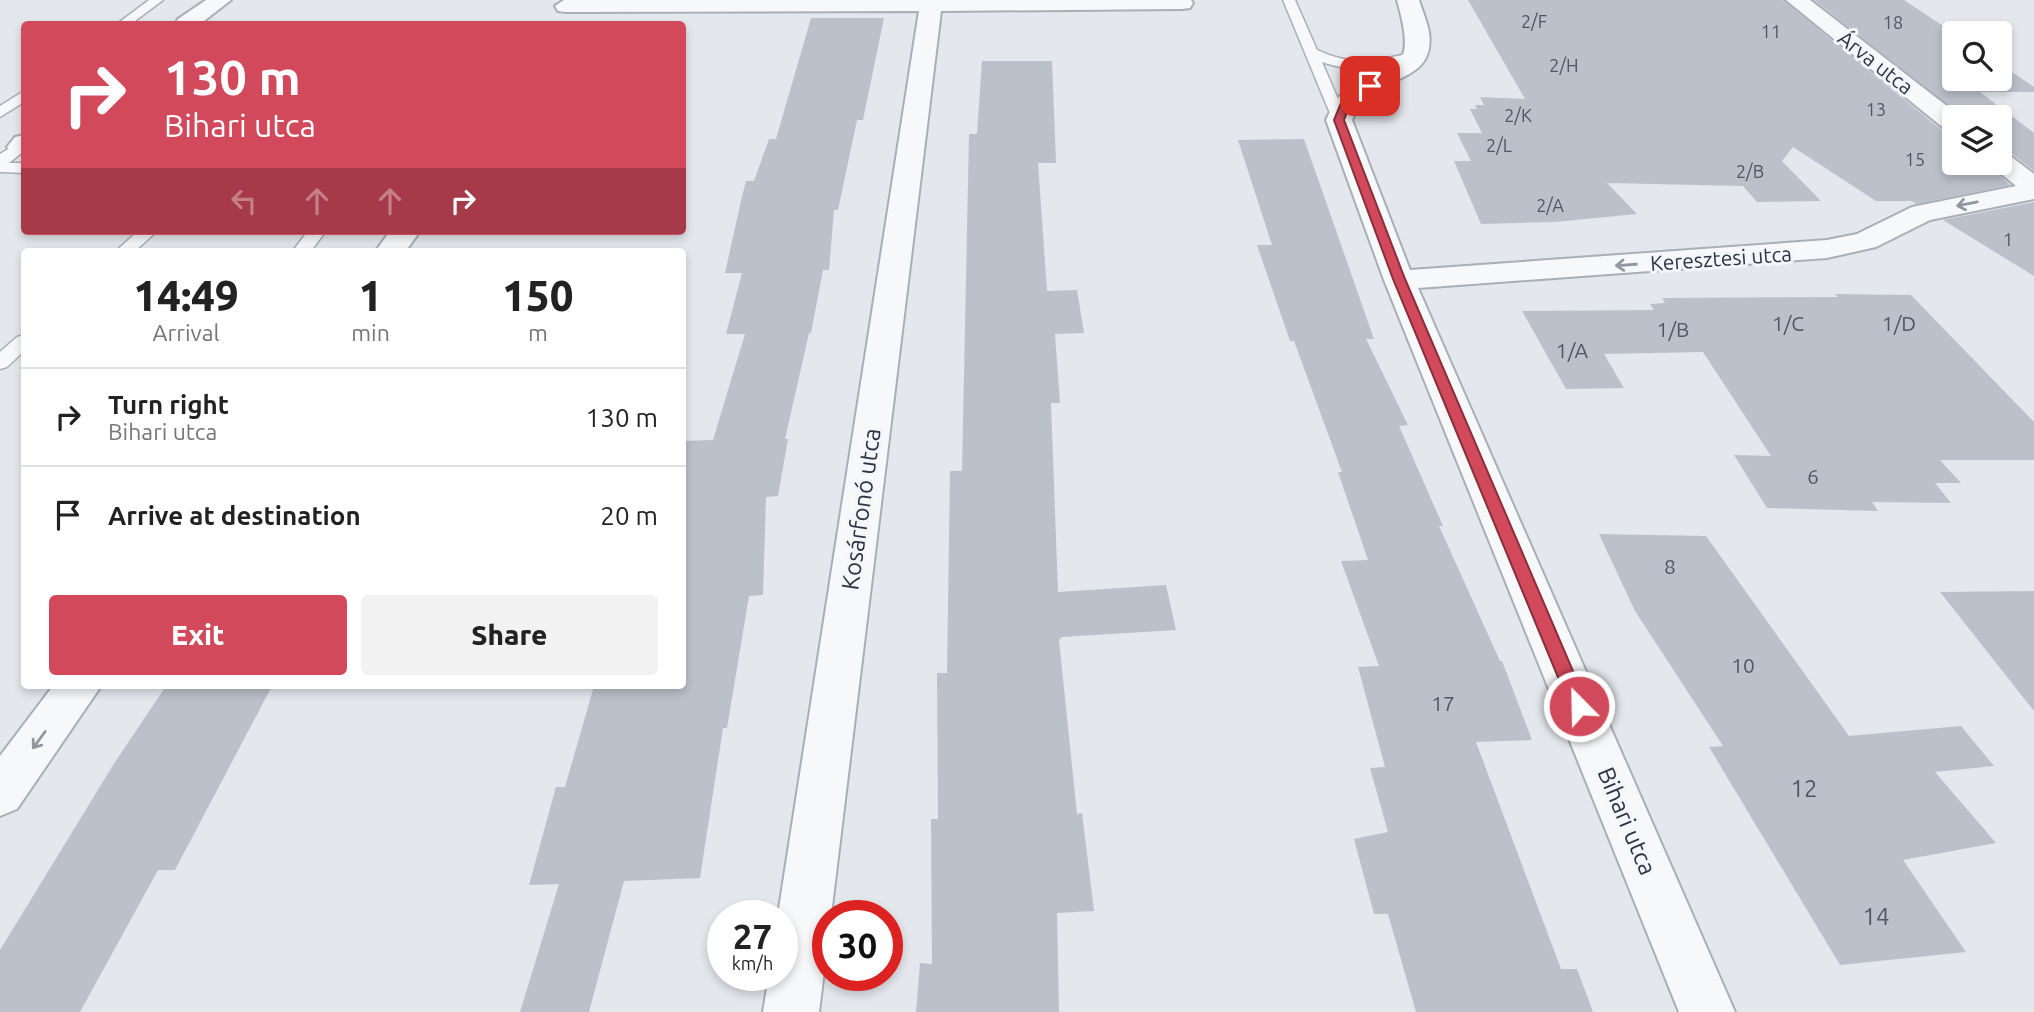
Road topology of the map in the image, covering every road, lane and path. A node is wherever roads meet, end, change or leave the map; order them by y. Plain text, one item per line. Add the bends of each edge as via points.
1 (157, 0) edge
2 (220, 0) edge
3 (1289, 0) edge
4 (1408, 0) edge
5 (1797, 0) edge
6 (1182, 3) dead end
7 (931, 5) junction
8 (563, 10) edge
9 (127, 21) edge
10 (190, 21) edge
11 (1312, 53) junction
12 (1418, 55) junction
13 (21, 97) edge
14 (0, 113) edge
15 (1942, 115) edge
16 (1339, 120) junction
17 (2012, 171) edge
18 (2034, 189) edge
19 (143, 235) edge
20 (129, 248) edge
21 (1399, 279) junction
22 (21, 344) edge
23 (0, 363) edge
24 (77, 689) edge
25 (0, 794) edge
26 (791, 1012) edge
27 (1707, 1012) edge

1 - 9 lane
2 - 10 street
3 - 11 lane
4 - 12 street via 1419,29
5 - 15 street, Árva utca
6 - 7 street
7 - 8 street
7 - 26 street, Kosárfonó utca
11 - 12 lane via 1331,62 1367,68
11 - 16 lane
12 - 16 street via 1404,68 1353,95
13 - 14 lane
16 - 21 street, Bihari utca
17 - 18 street
18 -> 21 street, Keresztesi utca via 1922,213 1866,242 1827,249
19 - 20 lane
21 - 27 street, Bihari utca
22 - 23 lane
24 -> 25 street

